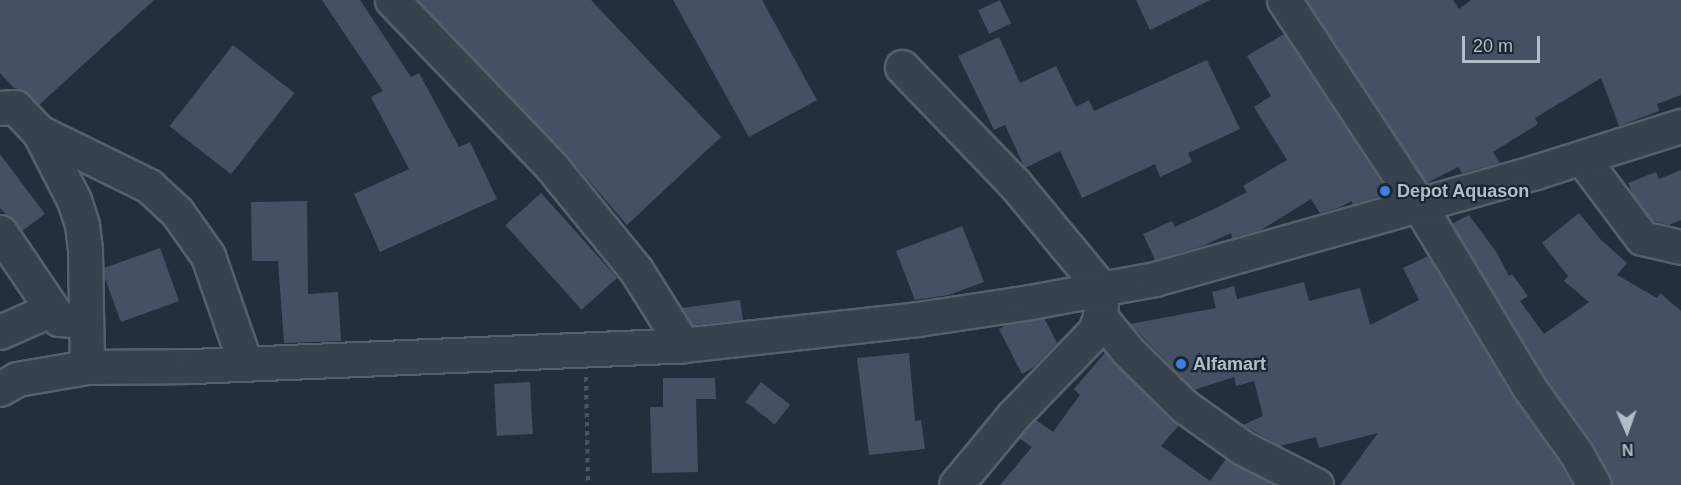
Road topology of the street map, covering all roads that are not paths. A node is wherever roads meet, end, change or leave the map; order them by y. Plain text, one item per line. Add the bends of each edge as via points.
1 (392, 0) edge
2 (1284, 0) edge
3 (902, 67) dead end
4 (0, 108) edge
5 (1681, 126) edge
6 (39, 132) junction
7 (1581, 158) junction
8 (1419, 205) junction
9 (0, 232) edge
10 (1681, 247) edge
11 (1101, 303) junction
12 (52, 309) junction
13 (86, 321) junction
14 (0, 332) edge
15 (683, 345) junction
16 (246, 363) junction
17 (87, 367) junction
18 (0, 389) edge
19 (956, 485) edge
20 (1316, 485) edge
21 (1594, 485) edge

1 - 15 street via 552,167 636,270
2 - 8 street
3 - 11 street via 1014,183
4 - 6 street via 15,107
5 - 7 street
6 - 13 street via 74,200 82,225
6 - 16 street via 149,186 177,212 208,256
7 - 8 street
7 - 10 street via 1642,238
8 - 11 street via 1155,279
8 - 21 street via 1528,386
9 - 12 street
11 - 15 street
11 - 19 street via 1095,332 1013,416
11 - 20 street via 1128,351 1184,406 1243,447
12 - 13 street via 59,319
12 - 14 street
13 - 17 street
15 - 16 street
16 - 17 street
17 - 18 street via 17,379

